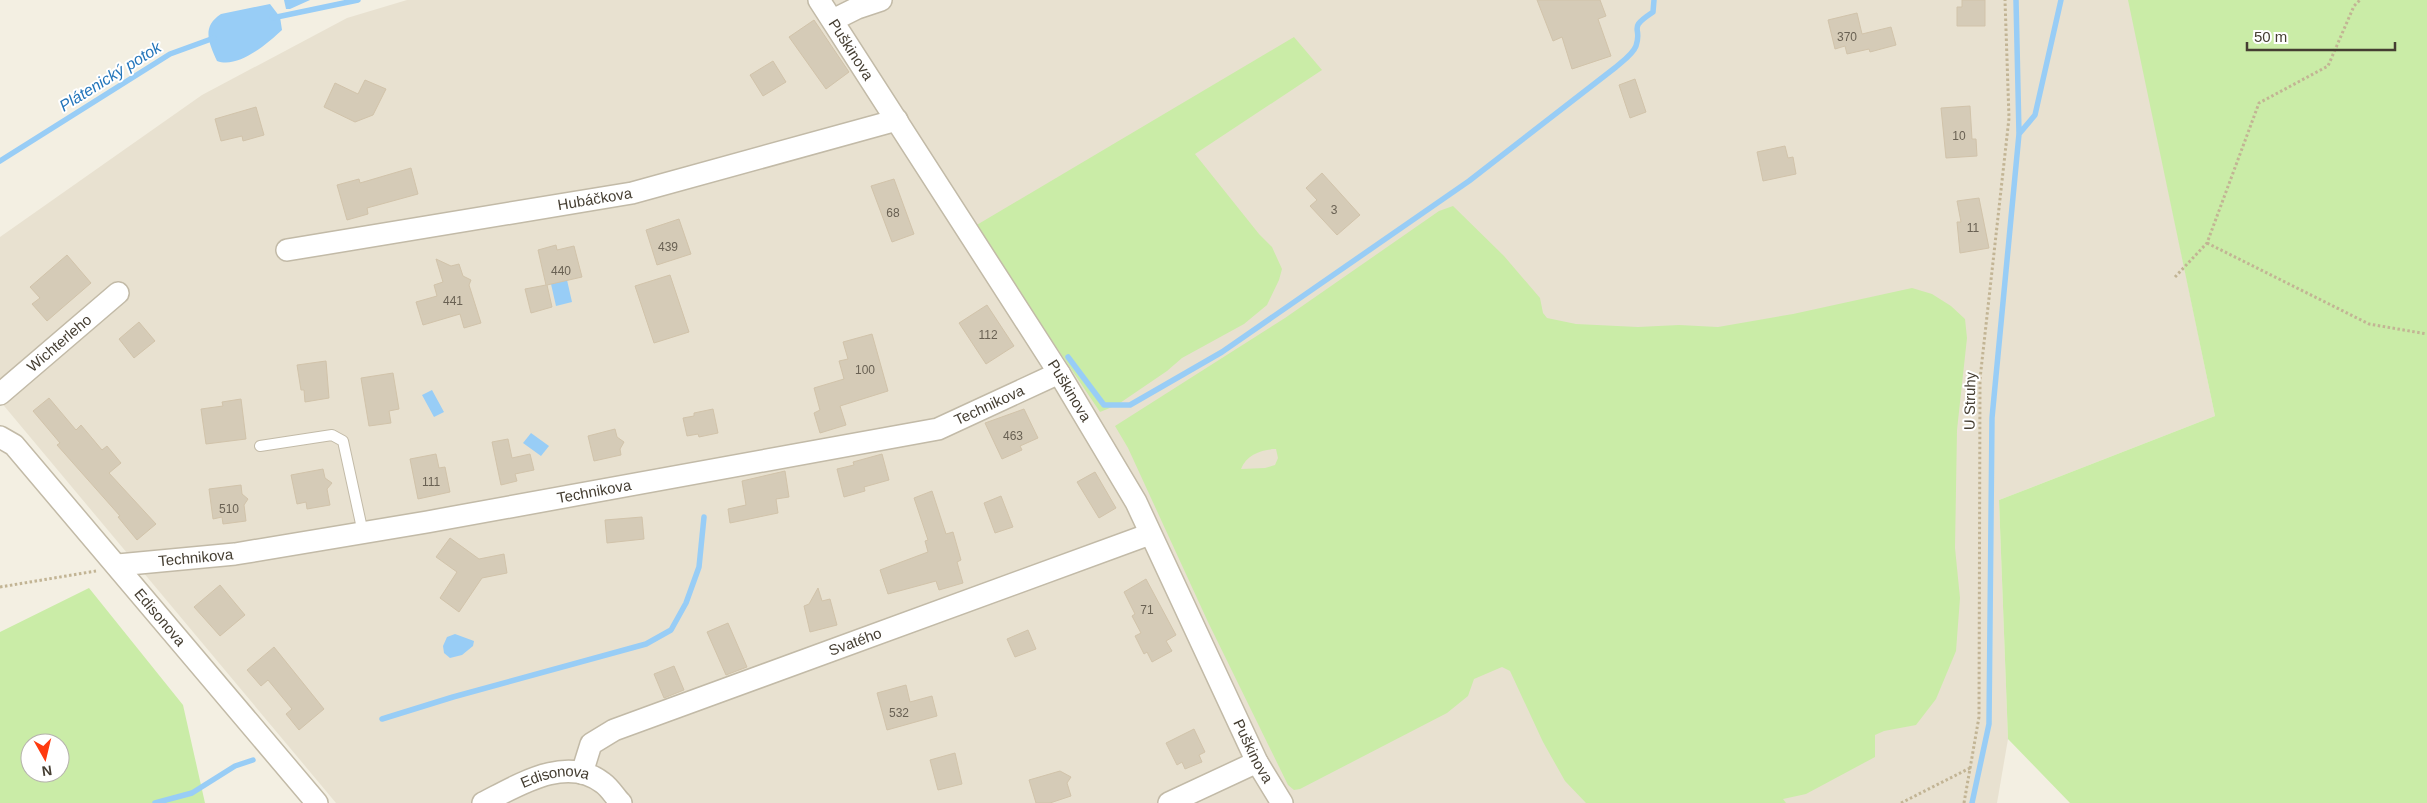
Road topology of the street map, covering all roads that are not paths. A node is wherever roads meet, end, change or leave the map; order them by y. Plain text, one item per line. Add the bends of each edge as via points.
1 (819, 0) edge
2 (881, 0) edge
3 (833, 20) junction
4 (897, 120) junction
5 (287, 250) dead end
6 (118, 293) dead end
7 (1059, 372) junction
8 (0, 394) edge
9 (0, 437) edge
10 (260, 446) dead end
11 (363, 533) junction
12 (1150, 534) junction
13 (118, 565) junction
14 (1258, 762) junction
15 (582, 773) junction
16 (317, 803) edge
17 (483, 803) edge
18 (621, 803) edge
19 (1169, 803) edge
20 (1282, 803) edge

1 - 3 street, Puškinova
2 - 3 street
3 - 4 street, Puškinova
4 - 5 street, Hubáčkova via 632,193
4 - 7 street, Puškinova
6 - 8 street, Wichterleho
7 - 11 street, Technikova via 938,429
7 - 12 street, Puškinova via 1136,502
9 - 13 street, Edisonova via 14,445
10 - 11 lane via 332,435 343,441
11 - 13 street, Technikova via 235,554
12 - 14 street, Puškinova
12 - 15 street, Svatého via 614,730 591,744
13 - 16 street, Edisonova
14 - 19 street
14 - 20 street, Puškinova
15 - 17 street, Edisonova via 552,772
15 - 18 street, Edisonova via 602,782

